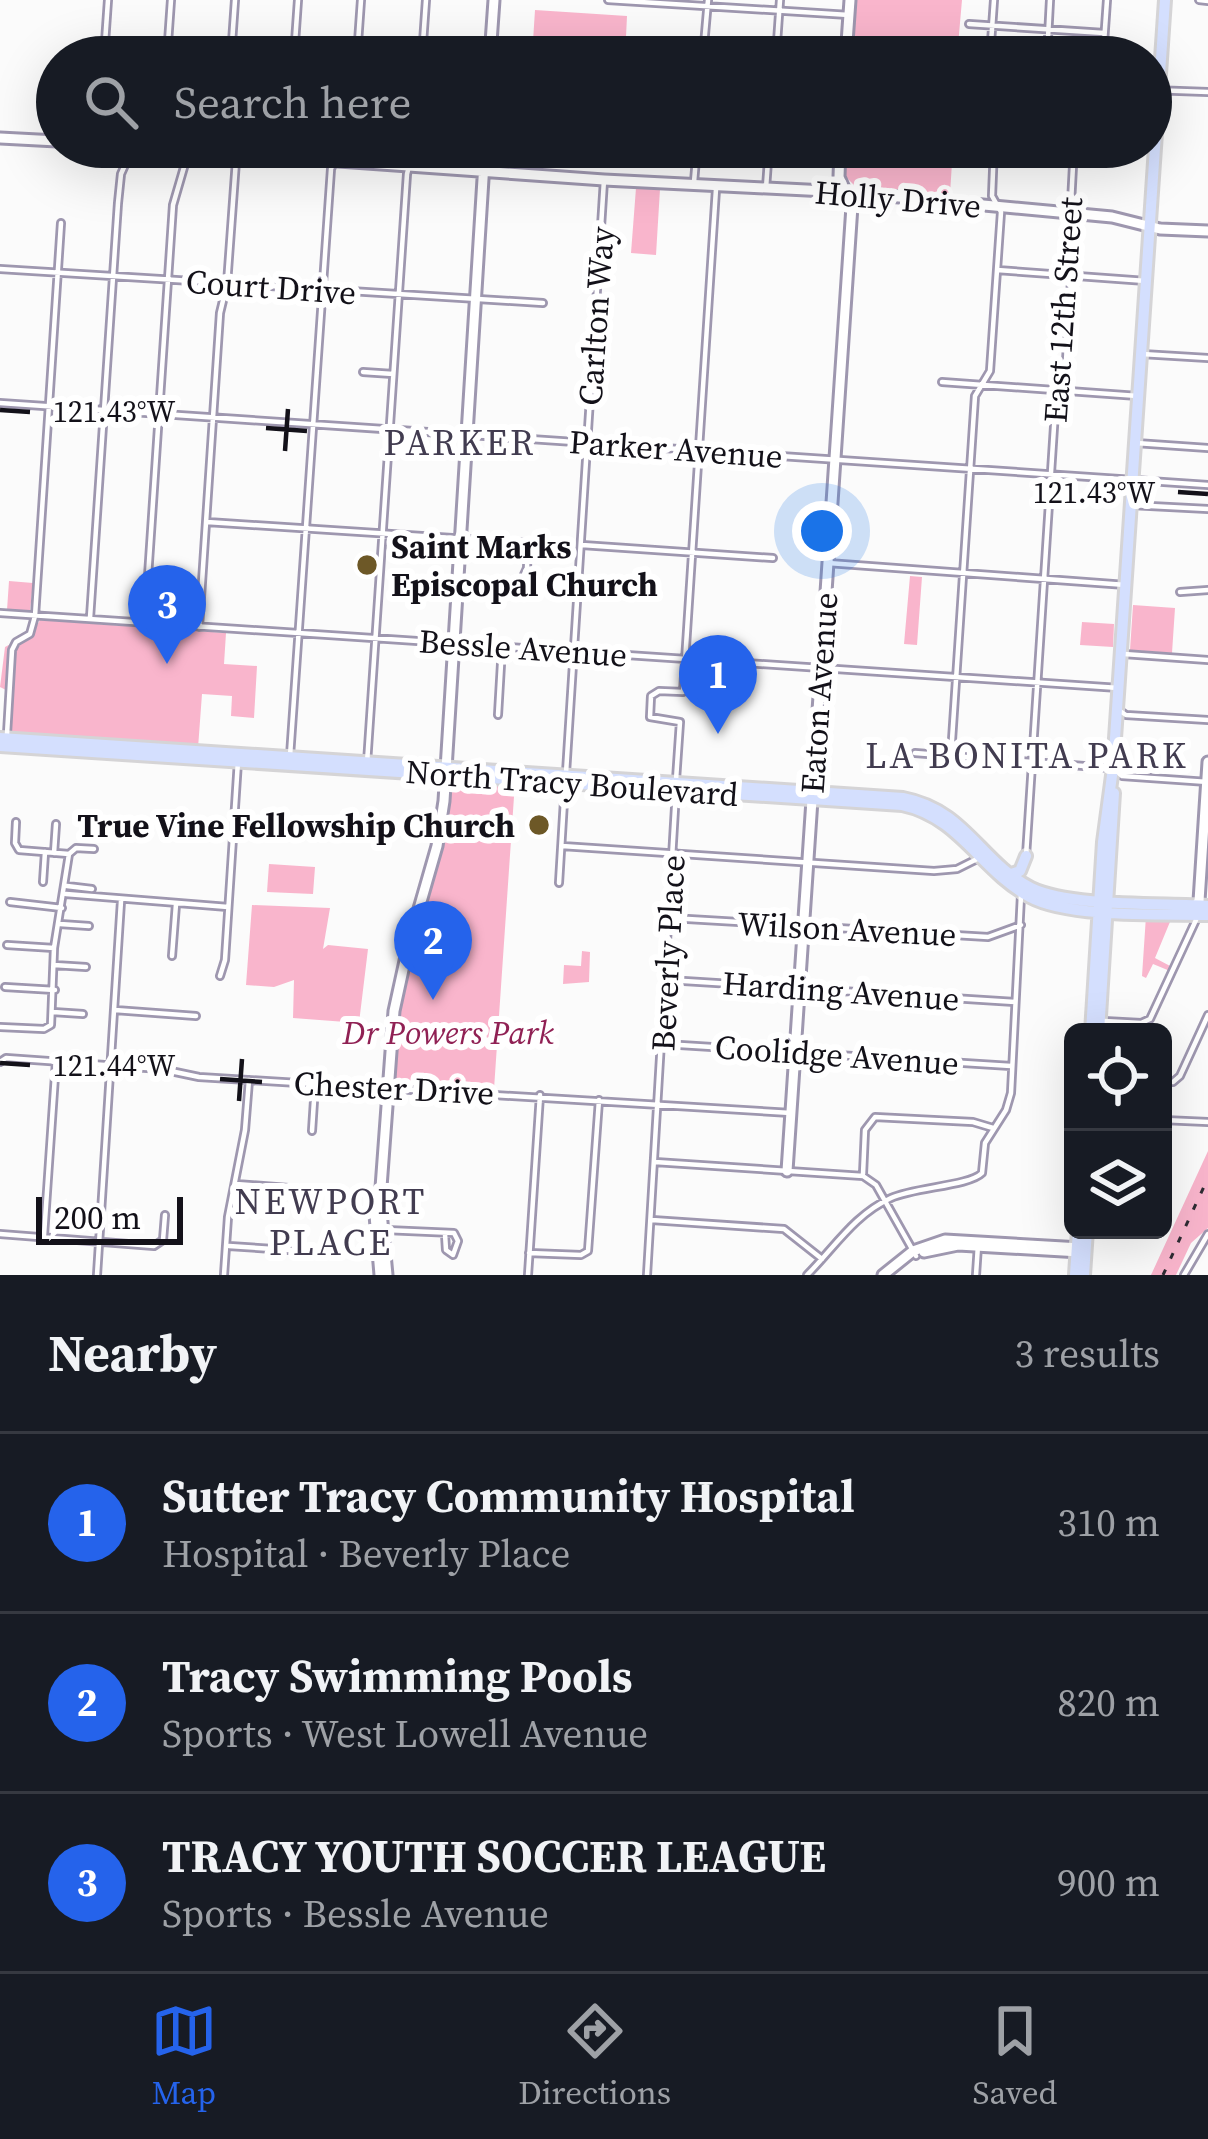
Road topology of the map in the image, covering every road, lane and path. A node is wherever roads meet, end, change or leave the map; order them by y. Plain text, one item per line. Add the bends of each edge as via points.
1 (108, 0) edge
2 (171, 0) edge
3 (235, 0) edge
4 (298, 0) edge
5 (361, 0) edge
6 (426, 0) edge
7 (494, 0) edge
8 (608, 0) edge
9 (781, 0) edge
10 (850, 0) edge
11 (994, 0) edge
12 (1050, 0) edge
13 (1107, 0) edge
14 (1165, 0) edge
15 (1199, 0) edge
16 (636, 1) edge
17 (1208, 1) edge
18 (707, 3) edge
19 (780, 11) junction
20 (849, 15) junction
21 (969, 24) dead end
22 (992, 25) junction
23 (1048, 29) junction
24 (1104, 33) junction
25 (105, 36) edge
26 (168, 36) edge
27 (232, 36) edge
28 (295, 36) edge
29 (358, 36) edge
30 (423, 36) edge
31 (491, 36) edge
32 (705, 36) edge
33 (778, 36) edge
34 (848, 36) edge
35 (991, 36) edge
36 (1048, 36) edge
37 (1104, 36) edge
38 (1161, 36) edge
39 (1172, 91) edge
40 (1208, 92) edge
41 (0, 138) edge
42 (36, 140) edge
43 (125, 168) edge
44 (183, 168) edge
45 (236, 168) edge
46 (331, 168) edge
47 (410, 168) edge
48 (483, 168) joint
49 (695, 168) edge
50 (768, 168) edge
51 (839, 168) edge
52 (993, 168) edge
53 (1073, 168) edge
54 (1154, 168) edge
55 (604, 180) junction
56 (694, 182) junction
57 (717, 184) junction
58 (766, 188) junction
59 (846, 192) junction
60 (996, 208) junction
61 (1071, 213) junction
62 (61, 223) dead end
63 (1150, 226) junction
64 (1208, 231) edge
65 (0, 269) edge
66 (998, 269) junction
67 (57, 274) junction
68 (1071, 275) junction
69 (112, 277) junction
70 (167, 280) junction
71 (1146, 280) junction
72 (227, 284) junction
73 (321, 290) junction
74 (399, 294) junction
75 (475, 298) junction
76 (543, 303) dead end
77 (1141, 354) junction
78 (1208, 358) edge
79 (363, 371) dead end
80 (393, 374) junction
81 (942, 382) dead end
82 (982, 384) junction
83 (1059, 391) junction
84 (1138, 396) junction
85 (0, 404) edge
86 (49, 407) junction
87 (104, 411) junction
88 (159, 414) junction
89 (214, 418) junction
90 (313, 425) junction
91 (389, 430) junction
92 (466, 435) junction
93 (588, 443) junction
94 (1135, 443) junction
95 (1208, 448) edge
96 (698, 450) junction
97 (835, 459) junction
98 (971, 469) junction
99 (1051, 474) junction
100 (1132, 480) junction
101 (1208, 485) edge
102 (1131, 505) junction
103 (1208, 509) edge
104 (207, 522) junction
105 (305, 528) junction
106 (382, 533) junction
107 (459, 538) junction
108 (582, 545) junction
109 (692, 552) junction
110 (773, 558) dead end
111 (828, 563) junction
112 (963, 572) junction
113 (1044, 577) junction
114 (522, 579) dead end
115 (1126, 584) junction
116 (1208, 590) edge
117 (1180, 592) dead end
118 (0, 614) edge
119 (35, 616) junction
120 (89, 620) junction
121 (145, 623) junction
122 (200, 627) junction
123 (298, 633) junction
124 (375, 638) junction
125 (452, 643) junction
126 (502, 647) junction
127 (574, 652) junction
128 (1121, 654) junction
129 (685, 659) junction
130 (1208, 660) edge
131 (821, 668) junction
132 (956, 677) junction
133 (1037, 682) junction
134 (1119, 688) junction
135 (1118, 708) junction
136 (498, 715) dead end
137 (1208, 720) edge
138 (2, 741) edge
139 (915, 753) dead end
140 (951, 755) junction
141 (238, 758) junction
142 (289, 761) junction
143 (1032, 761) junction
144 (1208, 762) edge
145 (367, 766) junction
146 (444, 772) junction
147 (1113, 775) junction
148 (566, 779) junction
149 (1208, 782) edge
150 (676, 786) junction
151 (813, 795) junction
152 (16, 822) dead end
153 (56, 824) dead end
154 (562, 846) junction
155 (94, 849) dead end
156 (45, 852) junction
157 (54, 853) junction
158 (983, 853) junction
159 (69, 854) junction
160 (674, 854) junction
161 (1026, 856) junction
162 (808, 863) junction
163 (1010, 874) junction
164 (44, 882) dead end
165 (559, 883) dead end
166 (92, 889) dead end
167 (66, 890) junction
168 (1024, 896) junction
169 (122, 901) junction
170 (10, 902) dead end
171 (176, 904) junction
172 (1104, 905) junction
173 (62, 908) junction
174 (228, 908) junction
175 (1204, 910) edge
176 (671, 918) junction
177 (60, 924) junction
178 (88, 926) dead end
179 (804, 926) junction
180 (7, 945) dead end
181 (54, 948) junction
182 (172, 956) dead end
183 (54, 965) junction
184 (86, 967) dead end
185 (220, 976) dead end
186 (667, 980) junction
187 (5, 987) dead end
188 (800, 988) junction
189 (55, 990) junction
190 (1015, 1002) junction
191 (115, 1010) junction
192 (53, 1012) junction
193 (83, 1014) dead end
194 (1208, 1015) edge
195 (196, 1016) dead end
196 (1095, 1023) edge
197 (1142, 1023) edge
198 (0, 1027) edge
199 (662, 1044) junction
200 (795, 1052) junction
201 (56, 1061) junction
202 (0, 1063) edge
203 (112, 1065) junction
204 (1011, 1066) junction
205 (249, 1080) junction
206 (1172, 1082) edge
207 (315, 1085) junction
208 (385, 1088) junction
209 (540, 1096) junction
210 (598, 1100) junction
211 (658, 1104) junction
212 (791, 1113) junction
213 (1172, 1120) edge
214 (1208, 1122) edge
215 (993, 1128) junction
216 (312, 1131) dead end
217 (655, 1162) junction
218 (787, 1171) junction
219 (863, 1176) junction
220 (234, 1184) junction
221 (314, 1190) dead end
222 (885, 1201) junction
223 (165, 1214) dead end
224 (650, 1220) junction
225 (380, 1230) junction
226 (0, 1234) edge
227 (445, 1234) junction
228 (1208, 1234) edge
229 (44, 1237) junction
230 (1081, 1239) edge
231 (100, 1242) junction
232 (978, 1243) junction
233 (226, 1246) junction
234 (1080, 1250) junction
235 (319, 1252) dead end
236 (529, 1253) junction
237 (914, 1254) junction
238 (821, 1259) junction
239 (98, 1275) edge
240 (224, 1275) edge
241 (384, 1275) edge
242 (528, 1275) edge
243 (647, 1275) edge
244 (807, 1275) edge
245 (888, 1275) edge
246 (976, 1275) edge
247 (1079, 1275) edge
248 (1184, 1275) edge

1 - 25 street
2 - 26 street
3 - 27 street
4 - 28 street
5 - 29 street
6 - 30 street
7 - 31 street
8 - 16 street
9 - 19 street
10 - 20 street
11 - 22 street
12 - 23 street
13 - 24 street
14 - 38 main road
15 - 17 street
16 - 18 street
18 - 19 street
18 - 32 street
19 - 20 street
19 - 33 street
20 - 34 street
21 - 22 street
22 - 23 street
22 - 35 street
23 - 24 street
23 - 36 street
24 - 37 street
39 - 40 street
41 - 42 street
43 - 69 street
44 - 70 street
45 - 72 street
46 - 73 street
47 - 74 street
48 - 55 street, Holly Drive
48 - 75 street
49 - 56 street
50 - 58 street
51 - 59 street, Eaton Avenue
52 - 60 street
53 - 61 street, East 12th Street
54 - 63 main road
55 - 56 street, Holly Drive
55 - 93 street, Carlton Way
56 - 57 street, Holly Drive
57 - 58 street, Holly Drive
57 - 96 street
58 - 59 street, Holly Drive
59 - 60 street, Holly Drive
59 - 97 street, Eaton Avenue via 852,206
60 - 61 street, Holly Drive
60 - 66 street
61 - 63 street, Holly Drive
61 - 68 street, East 12th Street
62 - 67 street
63 - 64 street, Holly Drive
63 - 71 main road
65 - 67 street, Court Drive
66 - 68 street
66 - 82 street via 990,371
67 - 69 street, Court Drive
67 - 86 street
68 - 71 street
68 - 83 street, East 12th Street
69 - 70 street, Court Drive
69 - 87 street
70 - 72 street, Court Drive
70 - 88 street
71 - 77 main road
72 - 73 street, Court Drive
72 - 89 street
73 - 74 street, Court Drive
73 - 90 street
74 - 75 street, Court Drive
74 - 80 street
75 - 76 street, Court Drive
75 - 92 street
77 - 78 street
77 - 84 main road
79 - 80 street
80 - 91 street
81 - 82 street
82 - 83 street
82 - 98 street
83 - 84 street
83 - 99 street, East 12th Street
84 - 94 main road
85 - 86 street, Parker Avenue
86 - 87 street, Parker Avenue
86 - 119 street
87 - 88 street, Parker Avenue
87 - 120 street
88 - 89 street, Parker Avenue
88 - 121 street
89 - 90 street, Parker Avenue
89 - 104 street
90 - 91 street, Parker Avenue
90 - 105 street
91 - 92 street, Parker Avenue
91 - 106 street
92 - 93 street, Parker Avenue
92 - 107 street
93 - 96 street, Parker Avenue
93 - 108 street, Carlton Way
94 - 95 street
94 - 100 main road
96 - 97 street, Parker Avenue
96 - 109 street
97 - 98 street, Parker Avenue
97 - 111 street, Eaton Avenue
98 - 99 street, Parker Avenue
98 - 112 street
99 - 100 street, Parker Avenue
99 - 113 street, East 12th Street
100 - 101 street, Parker Avenue
100 - 102 main road
102 - 103 street
102 - 115 main road
104 - 105 street
104 - 122 street
105 - 106 street
105 - 123 street
106 - 107 street
106 - 124 street
107 - 114 street via 529,543
107 - 125 street
108 - 109 street
108 - 127 street, Carlton Way
109 - 110 street
109 - 129 street
111 - 112 street
111 - 131 street, Eaton Avenue
112 - 113 street
112 - 132 street
113 - 115 street
113 - 133 street, East 12th Street
115 - 128 main road
116 - 117 street
118 - 119 street, Bessle Avenue
119 - 120 street, Bessle Avenue
119 - 138 street via 30,634 11,650
120 - 121 street, Bessle Avenue
121 - 122 street, Bessle Avenue
122 - 123 street, Bessle Avenue
123 - 124 street, Bessle Avenue
123 - 142 street
124 - 125 street, Bessle Avenue
124 - 145 street
125 - 126 street, Bessle Avenue
125 - 146 street
126 - 127 street, Bessle Avenue
126 - 136 street
127 - 129 street, Bessle Avenue
127 - 148 street, Carlton Way
128 - 130 street
128 - 134 main road
129 - 131 street, Bessle Avenue
129 - 150 street, Beverly Place via 683,692 650,696 650,718 680,722
131 - 132 street, Bessle Avenue
131 - 151 street, Eaton Avenue
132 - 133 street, Bessle Avenue
132 - 140 street
133 - 134 street, Bessle Avenue
133 - 143 street, East 12th Street
134 - 135 main road
135 - 137 street via 1126,716
135 - 147 main road
138 - 141 main road, North Tracy Boulevard
139 - 140 street
140 - 143 street
141 - 142 main road, North Tracy Boulevard
141 - 174 street
142 - 145 main road, North Tracy Boulevard
143 - 147 street via 1105,766
143 - 161 street, East 12th Street
144 - 149 street
145 - 146 main road, North Tracy Boulevard
146 - 148 main road, North Tracy Boulevard
146 - 208 street via 395,975
147 - 149 street
147 - 172 main road
148 - 150 main road, North Tracy Boulevard
148 - 154 street, Carlton Way
149 - 175 street
150 - 151 main road, North Tracy Boulevard
150 - 160 street, Beverly Place
151 - 158 main road, North Tracy Boulevard via 920,801 958,822
151 - 162 street, Eaton Avenue
152 - 156 street via 16,849
153 - 157 street
154 - 160 street
154 - 165 street, Carlton Way
155 - 159 street
156 - 157 street
156 - 164 street
157 - 159 street
158 - 162 street via 951,871
158 - 163 main road, North Tracy Boulevard
158 - 168 main road, North Tracy Boulevard
159 - 167 street
160 - 162 street
160 - 176 street, Beverly Place
161 - 163 main road
161 - 168 street, East 12th Street
162 - 179 street, Eaton Avenue
163 - 168 main road, North Tracy Boulevard
166 - 167 street
167 - 169 street
167 - 173 street
168 - 172 main road, North Tracy Boulevard
168 - 172 main road, North Tracy Boulevard via 1060,907
168 - 179 street, Wilson Avenue via 988,937
168 - 190 street, East 12th Street
169 - 171 street
169 - 191 street
170 - 173 street
171 - 174 street
171 - 182 street
172 - 175 main road
172 - 175 main road
172 - 196 main road
173 - 177 street
174 - 185 street
175 - 197 street
176 - 179 street, Wilson Avenue
176 - 186 street, Beverly Place
177 - 178 street
177 - 181 street
179 - 188 street, Eaton Avenue
180 - 181 street
181 - 183 street
183 - 184 street
183 - 189 street
186 - 188 street, Harding Avenue
186 - 199 street, Beverly Place
187 - 189 street
188 - 190 street, Harding Avenue
188 - 200 street, Eaton Avenue
189 - 192 street
190 - 204 street, East 12th Street
191 - 195 street
191 - 203 street
192 - 193 street
192 - 198 street via 47,1028
194 - 206 street
199 - 200 street, Coolidge Avenue
199 - 211 street, Beverly Place
200 - 204 street, Coolidge Avenue
200 - 212 street, Eaton Avenue
201 - 202 street, Chester Drive
201 - 203 street, Chester Drive
201 - 229 street
203 - 205 street, Chester Drive
203 - 231 street
204 - 215 street, East 12th Street via 1009,1102
205 - 207 street, Chester Drive
205 - 220 street
207 - 208 street, Chester Drive
207 - 216 street
208 - 209 street, Chester Drive
208 - 225 street
209 - 210 street, Chester Drive
209 - 236 street
210 - 211 street, Chester Drive
210 - 236 street via 588,1251
211 - 212 street, Chester Drive
211 - 217 street, Beverly Place
212 - 218 street, Eaton Avenue
213 - 214 street
215 - 219 street via 875,1117 866,1130
215 - 222 street via 980,1177
217 - 218 street
217 - 224 street, Beverly Place
218 - 219 street
219 - 222 street
220 - 221 street
220 - 233 street
222 - 237 street
222 - 238 street
223 - 231 street via 163,1240
224 - 238 street via 784,1229
224 - 243 street, Beverly Place
225 - 227 street
225 - 241 street
226 - 229 street
227 - 227 street via 450,1255 456,1253 458,1234
228 - 248 street
229 - 231 street
230 - 234 main road
231 - 239 street
232 - 234 street
232 - 237 street
232 - 246 street
233 - 235 street
233 - 240 street
234 - 247 main road
236 - 242 street
237 - 245 street
238 - 244 street

